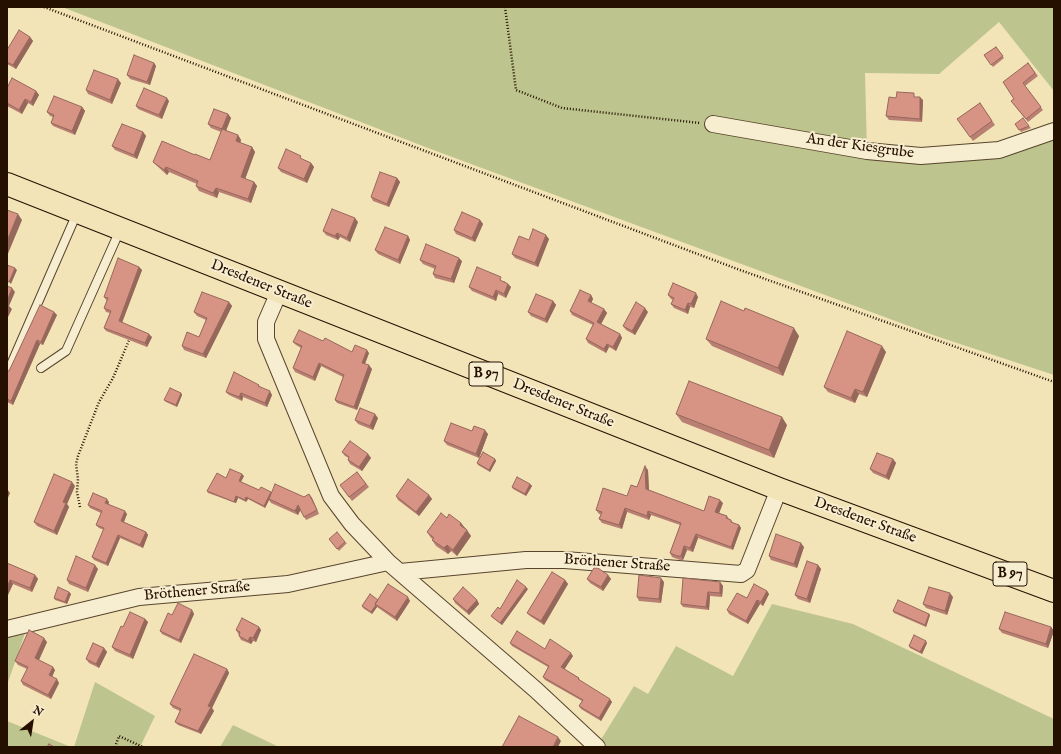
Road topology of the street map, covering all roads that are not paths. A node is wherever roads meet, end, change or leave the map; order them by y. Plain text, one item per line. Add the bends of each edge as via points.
1 (712, 124) road end
2 (1054, 131) edge
3 (7, 184) edge
4 (77, 212) junction
5 (120, 229) junction
6 (279, 292) junction
7 (41, 368) dead end
8 (9, 369) edge
9 (779, 489) junction
10 (394, 567) junction
11 (1054, 591) edge
12 (7, 629) edge
13 (597, 747) edge

1 - 2 street, An der Kiesgrube via 867,151 920,156 999,150
3 - 4 main road, Dresdener Straße / B 97
4 - 5 main road, Dresdener Straße / B 97
4 - 8 lane
5 - 6 main road, Dresdener Straße / B 97
5 - 7 lane via 66,351
6 - 9 main road, Dresdener Straße / B 97
6 - 10 street via 266,322 266,338 331,496 352,524
9 - 10 street, Bröthener Straße via 747,570 741,574 565,560
9 - 11 main road, Dresdener Straße / B 97
10 - 12 street, Bröthener Straße via 288,584 139,596
10 - 13 street via 536,690

